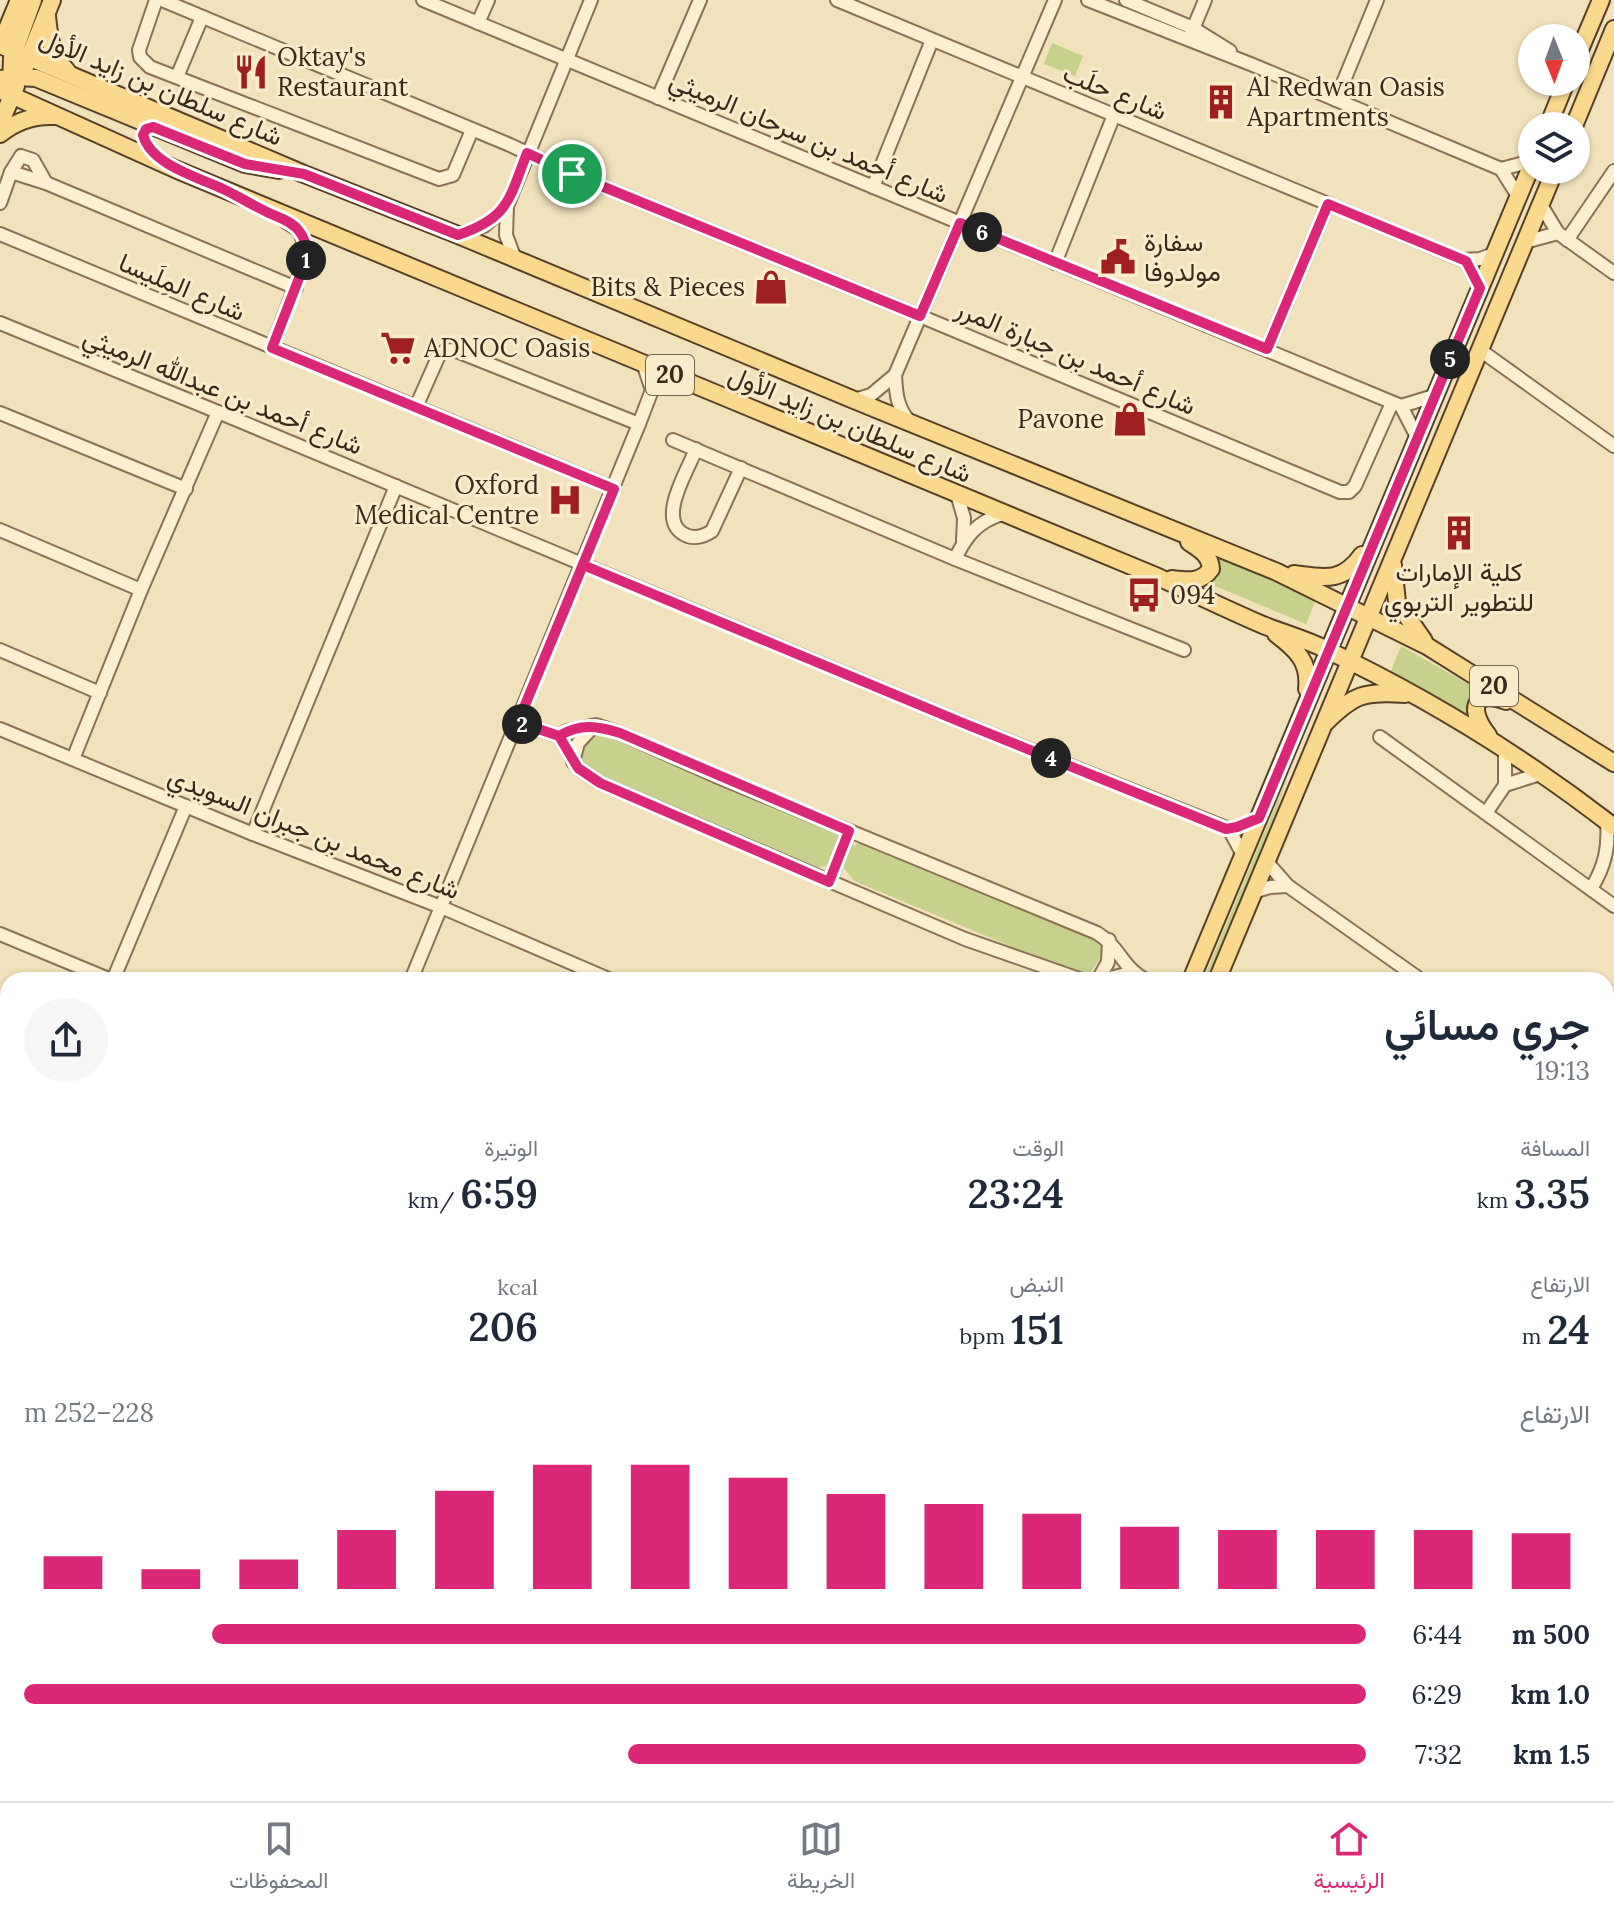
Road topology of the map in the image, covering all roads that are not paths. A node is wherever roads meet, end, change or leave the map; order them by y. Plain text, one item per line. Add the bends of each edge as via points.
1 (18, 0) edge
2 (33, 0) edge
3 (159, 0) edge
4 (423, 0) edge
5 (488, 0) edge
6 (591, 0) edge
7 (700, 0) edge
8 (837, 0) edge
9 (1055, 0) edge
10 (1088, 0) edge
11 (1126, 0) edge
12 (1205, 0) edge
13 (1377, 0) edge
14 (1601, 0) edge
15 (50, 7) edge
16 (0, 13) edge
17 (202, 17) junction
18 (478, 23) junction
19 (1590, 26) edge
20 (1193, 28) junction
21 (1614, 29) edge
22 (932, 40) junction
23 (1188, 41) junction
24 (566, 60) junction
25 (1253, 65) junction
26 (7, 67) edge
27 (68, 72) junction
28 (177, 77) junction
29 (1023, 77) junction
30 (658, 98) junction
31 (1336, 100) junction
32 (1580, 112) edge
33 (1114, 115) junction
34 (63, 118) junction
35 (0, 124) edge
36 (153, 127) junction
37 (472, 130) junction
38 (0, 134) edge
39 (527, 153) junction
40 (1518, 165) edge
41 (175, 169) junction
42 (1501, 169) junction
43 (1614, 171) edge
44 (11, 172) junction
45 (304, 174) junction
46 (46, 183) junction
47 (1523, 184) edge
48 (1549, 184) edge
49 (873, 187) junction
50 (226, 190) junction
51 (1518, 196) junction
52 (0, 203) edge
53 (1328, 204) junction
54 (1541, 205) junction
55 (507, 206) junction
56 (960, 223) junction
57 (0, 234) edge
58 (458, 235) junction
59 (1562, 237) junction
60 (1525, 242) junction
61 (1494, 254) junction
62 (515, 259) junction
63 (1466, 261) junction
64 (1055, 263) junction
65 (1614, 273) edge
66 (296, 288) junction
67 (1480, 288) junction
68 (920, 316) junction
69 (0, 323) edge
70 (272, 348) junction
71 (1267, 349) junction
72 (1480, 350) junction
73 (643, 363) junction
74 (895, 375) junction
75 (680, 379) junction
76 (652, 390) junction
77 (1434, 396) junction
78 (854, 400) junction
79 (1397, 404) junction
80 (416, 407) junction
81 (218, 412) junction
82 (0, 413) edge
83 (639, 424) junction
84 (914, 425) junction
85 (1417, 437) junction
86 (673, 440) dead end
87 (1614, 446) edge
88 (696, 449) junction
89 (741, 468) junction
90 (396, 486) junction
91 (186, 489) junction
92 (614, 489) junction
93 (957, 494) junction
94 (1002, 514) junction
95 (1156, 521) junction
96 (0, 530) edge
97 (1378, 530) junction
98 (963, 541) junction
99 (955, 559) junction
100 (1392, 560) junction
101 (583, 565) junction
102 (1277, 572) junction
103 (1158, 577) junction
104 (141, 590) junction
105 (1347, 604) junction
106 (1370, 615) junction
107 (1265, 626) junction
108 (1427, 646) junction
109 (0, 650) edge
110 (1184, 650) dead end
111 (1329, 651) junction
112 (1348, 661) junction
113 (100, 693) junction
114 (1415, 695) junction
115 (1305, 705) junction
116 (1537, 713) junction
117 (518, 722) junction
118 (596, 725) junction
119 (1322, 725) junction
120 (0, 729) edge
121 (559, 736) junction
122 (1380, 737) dead end
123 (1499, 745) junction
124 (73, 759) junction
125 (573, 762) junction
126 (1614, 763) edge
127 (1543, 773) junction
128 (1505, 785) junction
129 (186, 806) junction
130 (1486, 813) junction
131 (1259, 818) junction
132 (1610, 824) edge
133 (1229, 829) junction
134 (849, 831) junction
135 (253, 834) junction
136 (1243, 855) junction
137 (1266, 861) junction
138 (1609, 865) edge
139 (829, 882) junction
140 (1288, 886) junction
141 (1591, 889) junction
142 (1253, 892) junction
143 (1614, 906) edge
144 (441, 907) junction
145 (0, 934) edge
146 (1109, 940) junction
147 (93, 972) edge
148 (115, 972) edge
149 (414, 972) edge
150 (592, 972) edge
151 (1059, 972) edge
152 (1104, 972) edge
153 (1130, 972) edge
154 (1192, 972) edge
155 (1220, 972) edge
156 (1410, 972) edge

1 - 16 main road
1 - 26 main road
2 - 26 main road
3 - 17 street, شارع أحمد بن جبارة المرر
3 - 28 street via 140,44 140,57 150,67
4 - 18 street, شارع أحمد بن سرحان الرميثي
5 - 18 street
6 - 24 street
7 - 30 street
8 - 22 street, شارع حلَب
9 - 29 street
10 - 23 street
11 - 20 street
12 - 20 street
13 - 31 street
14 - 19 main road
15 - 26 main road
15 - 27 main road via 52,50
17 - 28 street
17 - 37 street, شارع أحمد بن جبارة المرر
18 - 24 street, شارع أحمد بن سرحان الرميثي
20 - 23 street
20 - 25 street
21 - 32 main road
22 - 29 street, شارع حلَب
22 - 49 street
23 - 25 street
24 - 30 street, شارع أحمد بن سرحان الرميثي
24 - 39 street
25 - 31 street
26 - 27 main road, شارع سلطان بن زايد الأول / 20
26 - 34 main road, شارع سلطان بن زايد الأول / 20
26 - 35 main road
26 - 36 main road
27 - 45 main road, شارع سلطان بن زايد الأول / 20
28 - 37 street via 439,179 453,175
29 - 33 street, شارع حلَب
29 - 56 street
30 - 49 street, شارع أحمد بن سرحان الرميثي
31 - 42 street
33 - 53 street, شارع حلَب
33 - 64 street
34 - 38 main road via 34,116
34 - 41 main road, شارع سلطان بن زايد الأول / 20
36 - 41 main road via 146,129 145,141
36 - 45 main road via 245,164
37 - 39 street, شارع أحمد بن جبارة المرر
39 - 55 street
39 - 68 street, شارع أحمد بن جبارة المرر
40 - 42 street
41 - 50 main road, شارع سلطان بن زايد الأول / 20
42 - 51 street
43 - 59 street
44 - 46 street
44 - 46 street via 18,158 29,156
44 - 52 street
45 - 58 main road, شارع سلطان بن زايد الأول / 20
46 - 66 street
47 - 51 main road
48 - 54 main road
49 - 56 street, شارع أحمد بن سرحان الرميثي
50 - 66 street via 300,231 307,255
50 - 73 main road, شارع سلطان بن زايد الأول / 20
51 - 61 main road
53 - 63 street, شارع حلَب
53 - 71 street
54 - 59 street
54 - 60 main road
55 - 58 street via 484,226
55 - 62 street via 506,235
56 - 64 street, شارع أحمد بن سرحان الرميثي
56 - 68 street
57 - 70 street, شارع المِلَيسا
58 - 62 main road, شارع سلطان بن زايد الأول / 20
59 - 60 street
59 - 65 street
60 - 72 main road
61 - 63 street
61 - 67 main road
62 - 78 main road, شارع سلطان بن زايد الأول / 20
63 - 67 street
64 - 71 street, شارع أحمد بن سرحان الرميثي
66 - 70 street
67 - 77 main road
68 - 74 street
68 - 79 street, شارع أحمد بن جبارة المرر via 1340,492 1355,486
69 - 81 street, شارع أحمد بن عبدالله الرميثي
70 - 80 street, شارع المِلَيسا
71 - 79 street, شارع أحمد بن سرحان الرميثي
72 - 87 street
72 - 100 main road
73 - 75 main road, شارع سلطان بن زايد الأول / 20
73 - 76 street
74 - 78 street via 871,395
74 - 84 street via 897,402
75 - 76 street
75 - 93 main road, شارع سلطان بن زايد الأول / 20
76 - 83 street
77 - 79 street
77 - 85 main road
78 - 84 main road, شارع سلطان بن زايد الأول / 20
79 - 85 street
80 - 83 street via 439,355 454,350
80 - 92 street, شارع المِلَيسا
81 - 90 street, شارع أحمد بن عبدالله الرميثي
81 - 91 street
82 - 91 street
83 - 92 street
84 - 95 main road, شارع سلطان بن زايد الأول / 20
85 - 97 main road
86 - 88 street
88 - 89 street
88 - 89 street via 671,511 675,527 689,537 712,531
89 - 99 street
90 - 101 street, شارع أحمد بن عبدالله الرميثي
90 - 135 street
91 - 104 street
92 - 101 street
93 - 94 main road, شارع سلطان بن زايد الأول / 20
93 - 98 street
94 - 98 street via 978,525
94 - 103 main road, شارع سلطان بن زايد الأول / 20
95 - 102 main road, شارع سلطان بن زايد الأول / 20
95 - 103 main road via 1205,553 1211,569 1195,580
96 - 104 street
97 - 102 main road via 1353,567 1339,576
97 - 105 main road
98 - 99 street
99 - 110 street
100 - 106 main road
100 - 108 main road via 1397,602
101 - 117 street
101 - 133 street, شارع أحمد بن عبدالله الرميثي
102 - 105 main road, شارع سلطان بن زايد الأول / 20
103 - 107 main road, شارع سلطان بن زايد الأول / 20
104 - 113 street
105 - 106 main road, شارع سلطان بن زايد الأول / 20
105 - 111 main road
106 - 108 main road, شارع سلطان بن زايد الأول / 20
106 - 112 main road
107 - 111 main road, شارع سلطان بن زايد الأول / 20
107 - 115 main road via 1307,665
108 - 116 main road, شارع سلطان بن زايد الأول / 20
109 - 113 street
111 - 112 main road, شارع سلطان بن زايد الأول / 20
111 - 115 main road
112 - 114 main road, شارع سلطان بن زايد الأول / 20
112 - 119 main road
113 - 124 street
114 - 119 main road via 1359,695
114 - 123 main road, شارع سلطان بن زايد الأول / 20
115 - 131 main road
116 - 123 main road via 1496,697 1479,700 1475,718
116 - 126 main road, شارع سلطان بن زايد الأول / 20
117 - 121 street
117 - 144 street
118 - 121 street
118 - 125 street via 581,738
118 - 134 street
119 - 137 main road
120 - 124 street, شارع محمد بن جبران السويدي
121 - 125 street
122 - 130 street
123 - 127 main road, شارع سلطان بن زايد الأول / 20
123 - 128 street
124 - 129 street, شارع محمد بن جبران السويدي
125 - 139 street via 600,783
127 - 128 street
127 - 132 main road, شارع سلطان بن زايد الأول / 20
128 - 130 street
129 - 135 street, شارع محمد بن جبران السويدي
129 - 148 street
130 - 141 street
131 - 133 street
131 - 136 main road
132 - 138 street
133 - 136 street
134 - 139 street
134 - 146 street
135 - 144 street, شارع محمد بن جبران السويدي
136 - 154 main road
137 - 140 street
137 - 142 main road
138 - 141 street
139 - 151 street
140 - 142 street
140 - 156 street
141 - 143 street
142 - 155 main road
144 - 149 street
144 - 150 street, شارع محمد بن جبران السويدي
145 - 147 street
146 - 152 street
146 - 153 street

